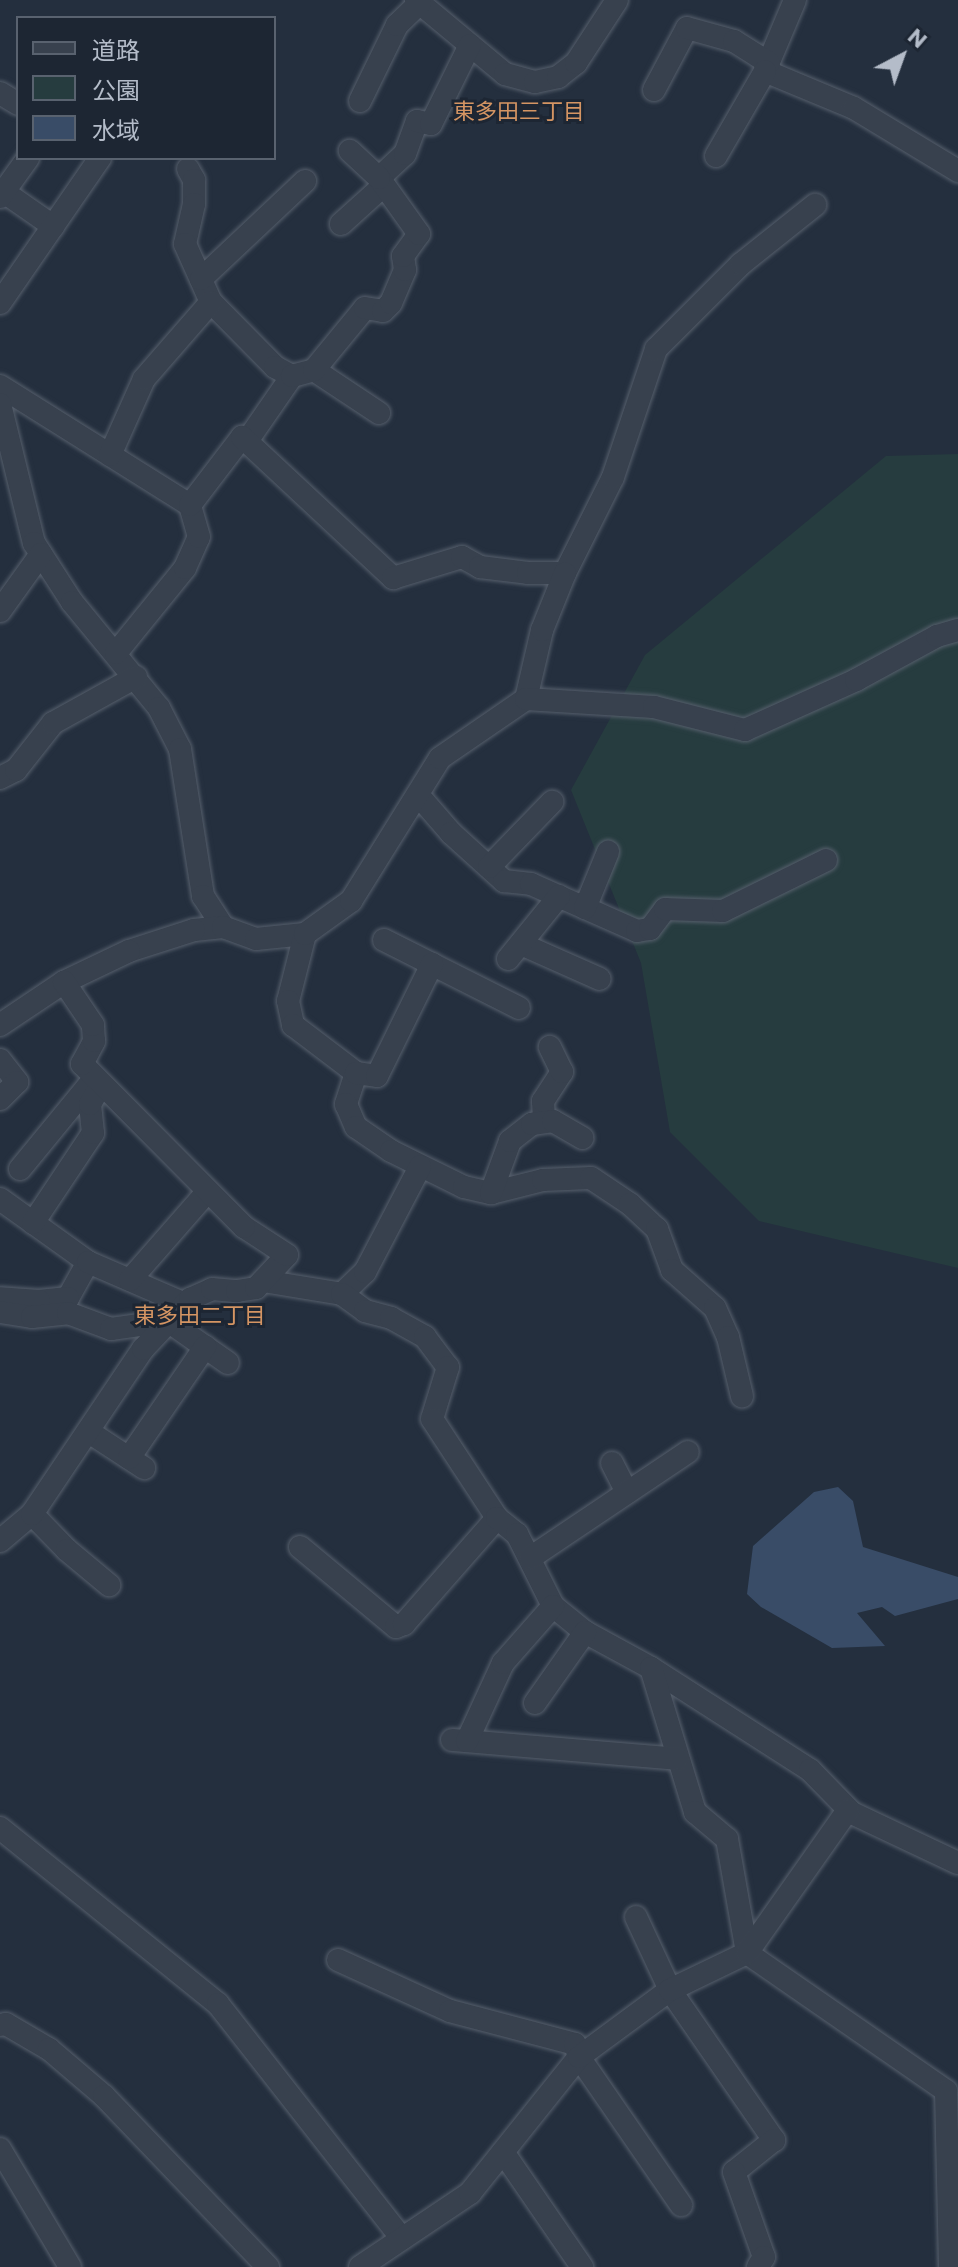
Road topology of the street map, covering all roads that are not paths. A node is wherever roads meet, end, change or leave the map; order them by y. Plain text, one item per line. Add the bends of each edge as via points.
1 (617, 0) edge
2 (795, 0) edge
3 (418, 2) edge
4 (470, 45) junction
5 (767, 67) junction
6 (654, 90) dead end
7 (360, 101) dead end
8 (350, 151) dead end
9 (716, 156) dead end
10 (27, 160) edge
11 (99, 160) edge
12 (188, 169) dead end
13 (958, 171) edge
14 (305, 181) dead end
15 (382, 181) junction
16 (2, 194) edge
17 (815, 205) dead end
18 (341, 224) dead end
19 (53, 226) junction
20 (201, 279) junction
21 (211, 302) junction
22 (0, 303) edge
23 (314, 370) junction
24 (292, 376) junction
25 (0, 386) edge
26 (0, 404) edge
27 (379, 413) dead end
28 (247, 441) junction
29 (110, 455) junction
30 (190, 505) junction
31 (41, 554) junction
32 (565, 573) junction
33 (0, 611) edge
34 (958, 630) edge
35 (116, 653) junction
36 (136, 677) junction
37 (526, 699) junction
38 (0, 778) edge
39 (419, 796) junction
40 (552, 802) dead end
41 (608, 852) dead end
42 (826, 860) dead end
43 (489, 867) junction
44 (559, 896) junction
45 (585, 908) junction
46 (223, 927) junction
47 (305, 934) junction
48 (384, 940) dead end
49 (432, 964) junction
50 (600, 979) dead end
51 (64, 982) junction
52 (519, 1008) dead end
53 (0, 1025) edge
54 (550, 1047) dead end
55 (0, 1060) edge
56 (356, 1073) junction
57 (98, 1082) junction
58 (0, 1099) edge
59 (544, 1120) junction
60 (583, 1138) dead end
61 (420, 1167) junction
62 (20, 1169) dead end
63 (207, 1192) junction
64 (491, 1193) junction
65 (0, 1199) edge
66 (33, 1223) junction
67 (88, 1262) junction
68 (130, 1280) junction
69 (263, 1281) junction
70 (342, 1294) junction
71 (0, 1298) edge
72 (185, 1304) junction
73 (0, 1312) edge
74 (168, 1321) junction
75 (205, 1347) junction
76 (228, 1363) dead end
77 (742, 1396) dead end
78 (89, 1432) junction
79 (688, 1452) dead end
80 (612, 1463) dead end
81 (627, 1492) junction
82 (32, 1514) junction
83 (497, 1518) junction
84 (0, 1541) edge
85 (300, 1547) dead end
86 (530, 1558) junction
87 (109, 1585) dead end
88 (553, 1606) junction
89 (585, 1632) junction
90 (651, 1668) junction
91 (535, 1703) dead end
92 (677, 1759) junction
93 (848, 1810) junction
94 (0, 1828) edge
95 (958, 1863) edge
96 (636, 1917) dead end
97 (747, 1953) junction
98 (338, 1960) dead end
99 (670, 1990) junction
100 (0, 2025) edge
101 (579, 2057) junction
102 (952, 2092) edge
103 (0, 2149) edge
104 (503, 2152) junction
105 (681, 2205) dead end
106 (402, 2239) junction
107 (70, 2267) edge
108 (268, 2267) edge
109 (360, 2267) edge
110 (582, 2267) edge
111 (758, 2267) edge
112 (950, 2267) edge

1 - 4 street via 576,63 558,77 535,82 505,74
2 - 5 street
3 - 4 street
3 - 7 street via 397,25
4 - 15 street via 431,124 417,121 405,154
5 - 6 street via 734,41 687,28
5 - 9 street
5 - 13 street via 854,108
8 - 15 street
10 - 16 street
11 - 19 street
12 - 20 street via 194,180 194,204 185,244
14 - 20 street
15 - 18 street
15 - 23 street via 419,234 403,256 405,270 391,303 383,311 365,308
16 - 19 street
17 - 32 street via 741,264 656,349 613,477
19 - 22 street
20 - 21 street
21 - 24 street via 275,367
21 - 29 street via 144,379
23 - 24 street
23 - 27 street
24 - 28 street
25 - 29 street
26 - 31 street
28 - 30 street via 242,437
28 - 32 street via 393,578 462,557 480,567
29 - 30 street
30 - 35 street via 199,537 185,568
31 - 33 street
31 - 35 street via 72,602
32 - 37 street via 542,630
34 - 37 street via 745,730 654,707
35 - 36 street
36 - 38 street via 53,723 16,770
36 - 46 street via 180,749 203,896
37 - 39 street via 440,758
39 - 43 street
39 - 47 street via 351,901
40 - 43 street
41 - 45 street
42 - 45 street via 723,911 665,909 650,929 637,931
43 - 44 street via 504,881 531,884
44 - 45 street
44 - 50 street via 514,952
46 - 47 street via 256,939
46 - 51 street via 194,930 129,951
47 - 56 street via 288,1001 293,1025
48 - 49 street
49 - 52 street
49 - 56 street via 377,1076
51 - 53 street
51 - 57 street via 93,1025 94,1041 82,1064
54 - 59 street via 562,1072 543,1101
55 - 58 street via 17,1082
56 - 61 street via 346,1104 356,1127
57 - 62 street
57 - 63 street via 165,1143
57 - 66 street via 90,1104 93,1133
59 - 60 street
59 - 64 street via 510,1141
61 - 64 street
61 - 70 street via 365,1272
63 - 68 street
63 - 69 street via 244,1227 287,1255
64 - 77 street via 543,1180 591,1178 630,1204 657,1229 672,1270 715,1308
65 - 66 street
66 - 67 street
67 - 68 street
67 - 71 street via 68,1298
68 - 72 street
69 - 70 street
69 - 72 street via 256,1288 237,1291 212,1289
70 - 83 street via 365,1311 425,1337 448,1367 432,1419
72 - 74 street
73 - 74 street via 32,1317 68,1313 111,1329
74 - 75 street
74 - 78 street via 143,1349
75 - 76 street
75 - 78 street via 136,1463
78 - 82 street
79 - 81 street
80 - 81 street
81 - 86 street
82 - 84 street
82 - 87 street
83 - 85 street via 396,1627
83 - 86 street via 517,1534
86 - 88 street
88 - 89 street
88 - 92 street via 503,1663 459,1741
89 - 90 street
89 - 91 street
90 - 92 street
90 - 93 street via 810,1770
92 - 97 street via 695,1812 727,1839
93 - 95 street
93 - 97 street
94 - 106 street via 218,2004
96 - 99 street
97 - 99 street
97 - 102 street
98 - 101 street via 450,2011 575,2044
99 - 101 street
99 - 111 street via 774,2140 734,2172 764,2257
100 - 108 street via 49,2049 104,2096
101 - 104 street
101 - 105 street
102 - 112 street
103 - 107 street
104 - 106 street via 470,2193
104 - 110 street
106 - 109 street

